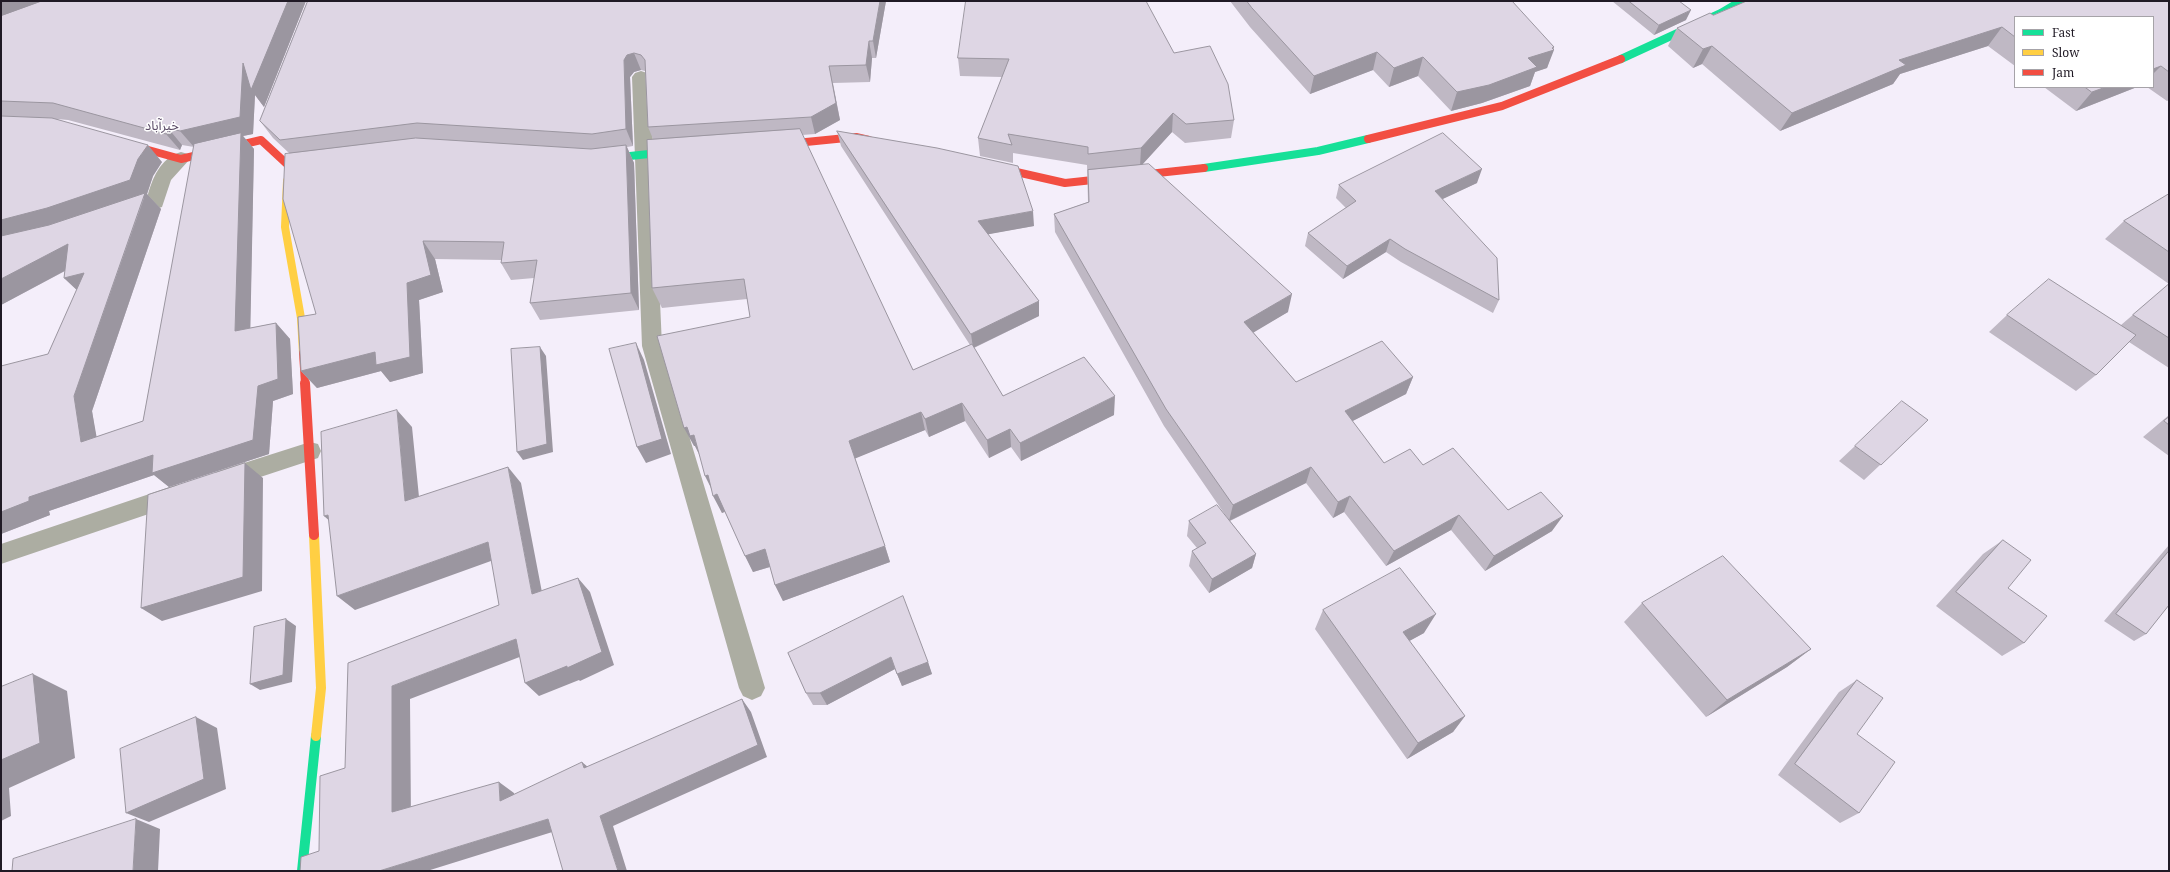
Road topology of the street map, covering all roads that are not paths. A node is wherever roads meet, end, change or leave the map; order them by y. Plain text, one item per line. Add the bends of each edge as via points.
1 (1741, 1) edge
2 (641, 77) dead end
3 (113, 140) edge
4 (878, 141) edge
5 (769, 145) edge
6 (691, 150) edge
7 (644, 153) junction
8 (181, 158) junction
9 (592, 159) edge
10 (319, 162) edge
11 (982, 164) edge
12 (288, 166) junction
13 (111, 217) edge
14 (310, 451) junction
15 (1, 554) edge
16 (752, 688) dead end
17 (302, 871) edge

1 - 11 street via 1721,13 1605,67 1502,106 1318,151 1182,171 1066,183
2 - 7 street
3 - 8 street
4 - 5 street via 856,137
6 - 7 street
7 - 9 street
7 - 16 street via 652,346
8 - 12 street via 262,136
8 - 13 street via 162,177 155,202
10 - 12 street
12 - 14 street via 285,227 301,318
14 - 15 street
14 - 17 street via 321,688

